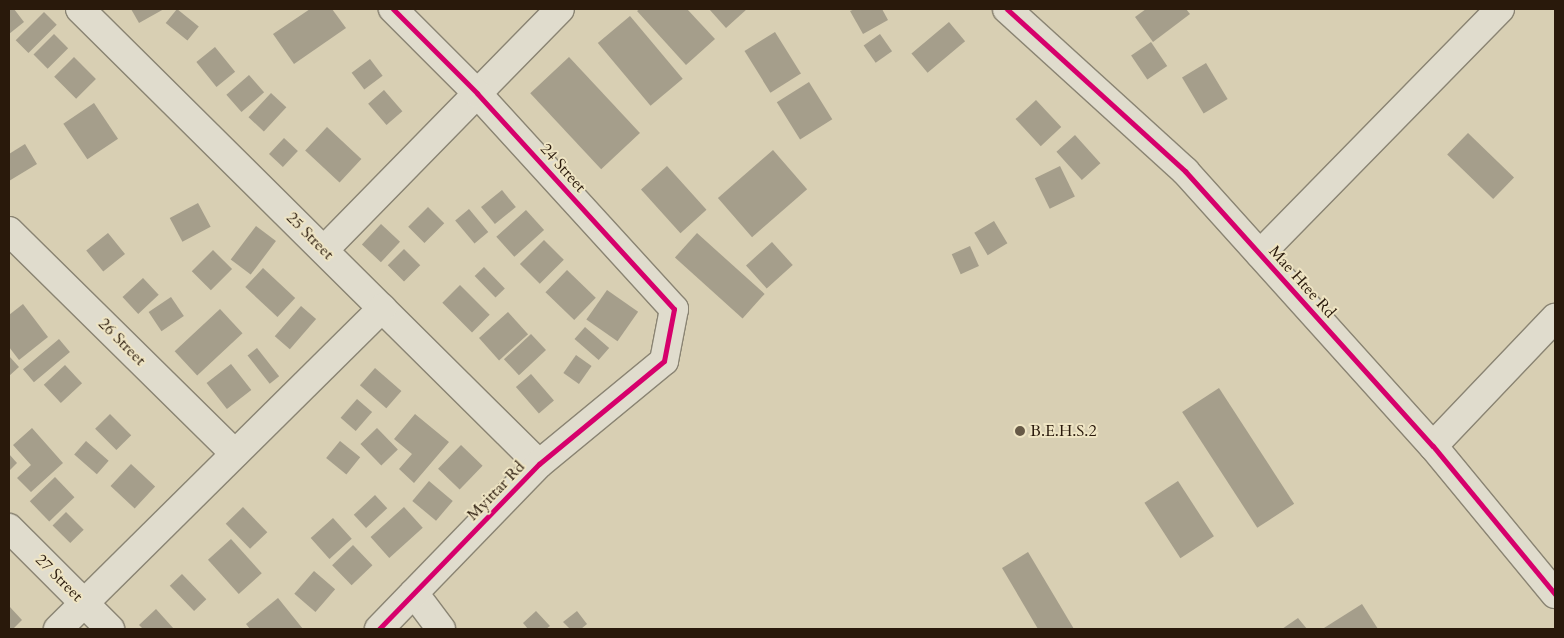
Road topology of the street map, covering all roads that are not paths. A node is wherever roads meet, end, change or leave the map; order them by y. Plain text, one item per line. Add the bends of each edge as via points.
1 (80, 9) edge
2 (393, 9) edge
3 (560, 9) edge
4 (1007, 9) edge
5 (1500, 9) edge
6 (477, 93) junction
7 (9, 231) edge
8 (324, 250) junction
9 (1260, 254) junction
10 (382, 308) junction
11 (1555, 318) edge
12 (664, 361) joint
13 (1433, 446) junction
14 (234, 454) junction
15 (539, 464) junction
16 (9, 528) edge
17 (414, 593) junction
18 (1555, 594) edge
19 (84, 603) junction
20 (58, 629) edge
21 (110, 629) edge
22 (379, 629) edge
23 (441, 629) edge

1 - 8 street, 25 Street
2 - 6 street, 24 Street
3 - 6 street
4 - 9 street, Mae Htee Rd via 1185,171
5 - 9 street
6 - 8 street
6 - 12 street, 24 Street via 674,309
7 - 14 street, 26 Street
8 - 10 street, 25 Street
9 - 13 street, Mae Htee Rd
10 - 14 street
10 - 15 street, 25 Street
11 - 13 street
12 - 15 street, Myittar Rd
13 - 18 street, Mae Htee Rd
14 - 19 street
15 - 17 street, Myittar Rd
16 - 19 street, 27 Street
17 - 22 street, Myittar Rd
17 - 23 street
19 - 20 street
19 - 21 street, 27 Street

